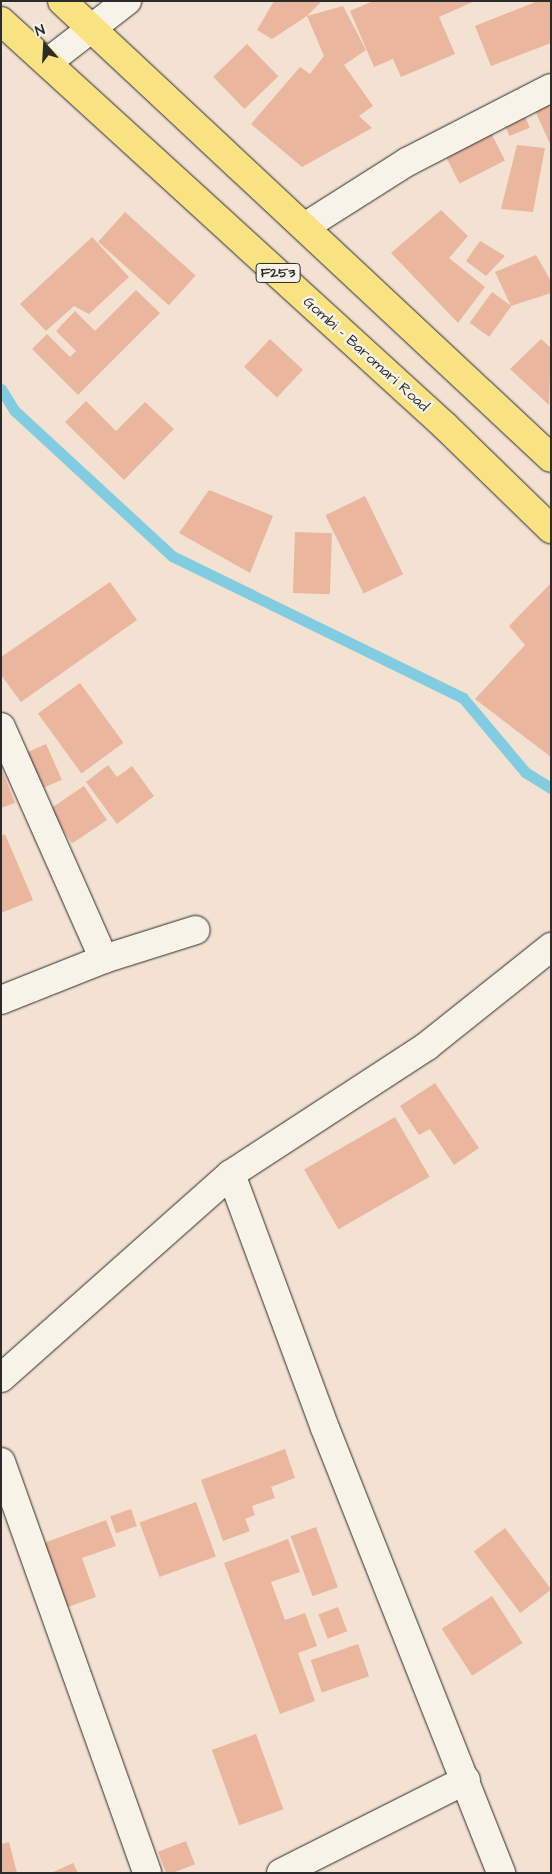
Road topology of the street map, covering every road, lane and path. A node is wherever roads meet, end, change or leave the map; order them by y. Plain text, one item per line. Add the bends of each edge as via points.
1 (62, 1) edge
2 (128, 1) edge
3 (1, 21) edge
4 (91, 28) junction
5 (48, 62) junction
6 (551, 88) edge
7 (306, 226) junction
8 (551, 458) edge
9 (551, 529) edge
10 (1, 727) edge
11 (196, 930) dead end
12 (551, 947) edge
13 (104, 959) junction
14 (1, 1000) edge
15 (231, 1174) junction
16 (1, 1378) edge
17 (1, 1462) edge
18 (466, 1780) junction
19 (147, 1873) edge
20 (281, 1873) edge
21 (501, 1873) edge

1 - 4 main road
2 - 4 street
3 - 5 main road, Gombi - Baromari Road / F253
4 - 5 street
4 - 7 main road
5 - 9 main road, Gombi - Baromari Road / F253
6 - 7 street via 407,162
7 - 8 main road
10 - 13 street
11 - 13 street
12 - 15 street via 427,1046
13 - 14 street
15 - 16 street
15 - 18 street via 324,1428
17 - 19 street
18 - 20 street
18 - 21 street

